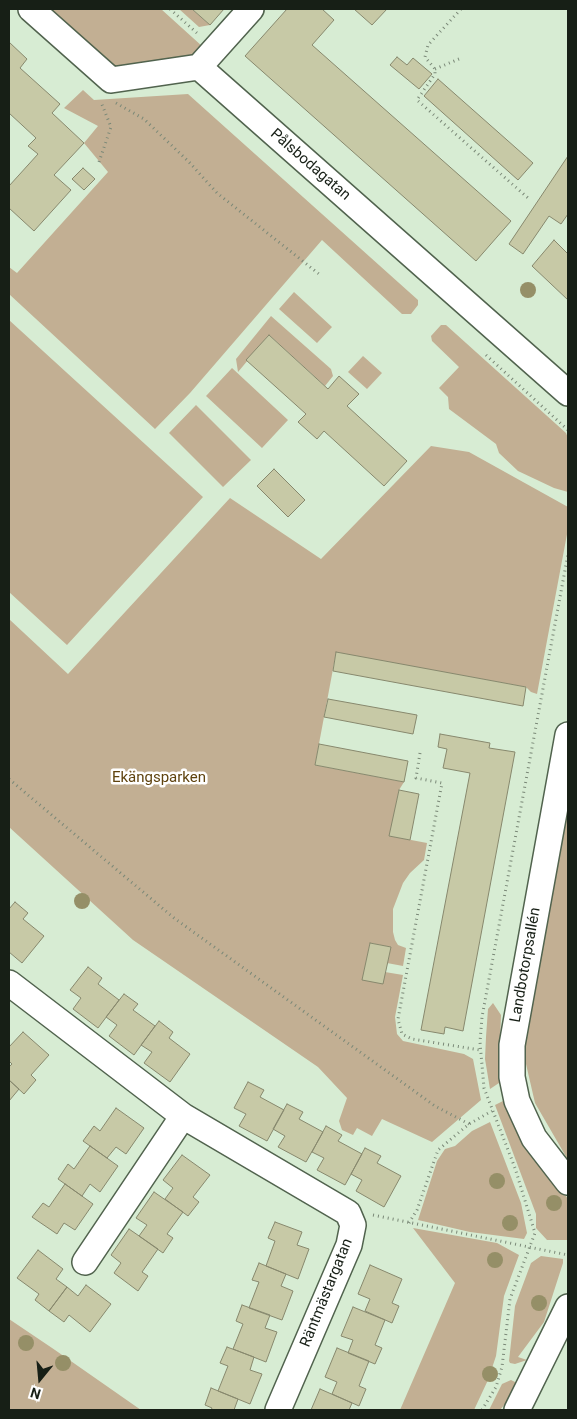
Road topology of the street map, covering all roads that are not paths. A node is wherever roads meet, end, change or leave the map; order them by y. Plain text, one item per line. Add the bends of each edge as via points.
1 (31, 9) edge
2 (251, 9) edge
3 (199, 67) junction
4 (568, 393) edge
5 (568, 735) edge
6 (13, 996) edge
7 (183, 1116) junction
8 (568, 1182) edge
9 (85, 1262) dead end
10 (568, 1307) edge
11 (278, 1410) edge
12 (517, 1410) edge

1 - 3 street via 111,80
2 - 3 street
3 - 4 street, Pålsbodagatan
5 - 8 street, Landbotorpsallén via 516,1018 512,1078 534,1138
6 - 7 street
7 - 9 street
7 - 11 street, Räntmästargatan via 348,1213 353,1225 349,1245
10 - 12 street

